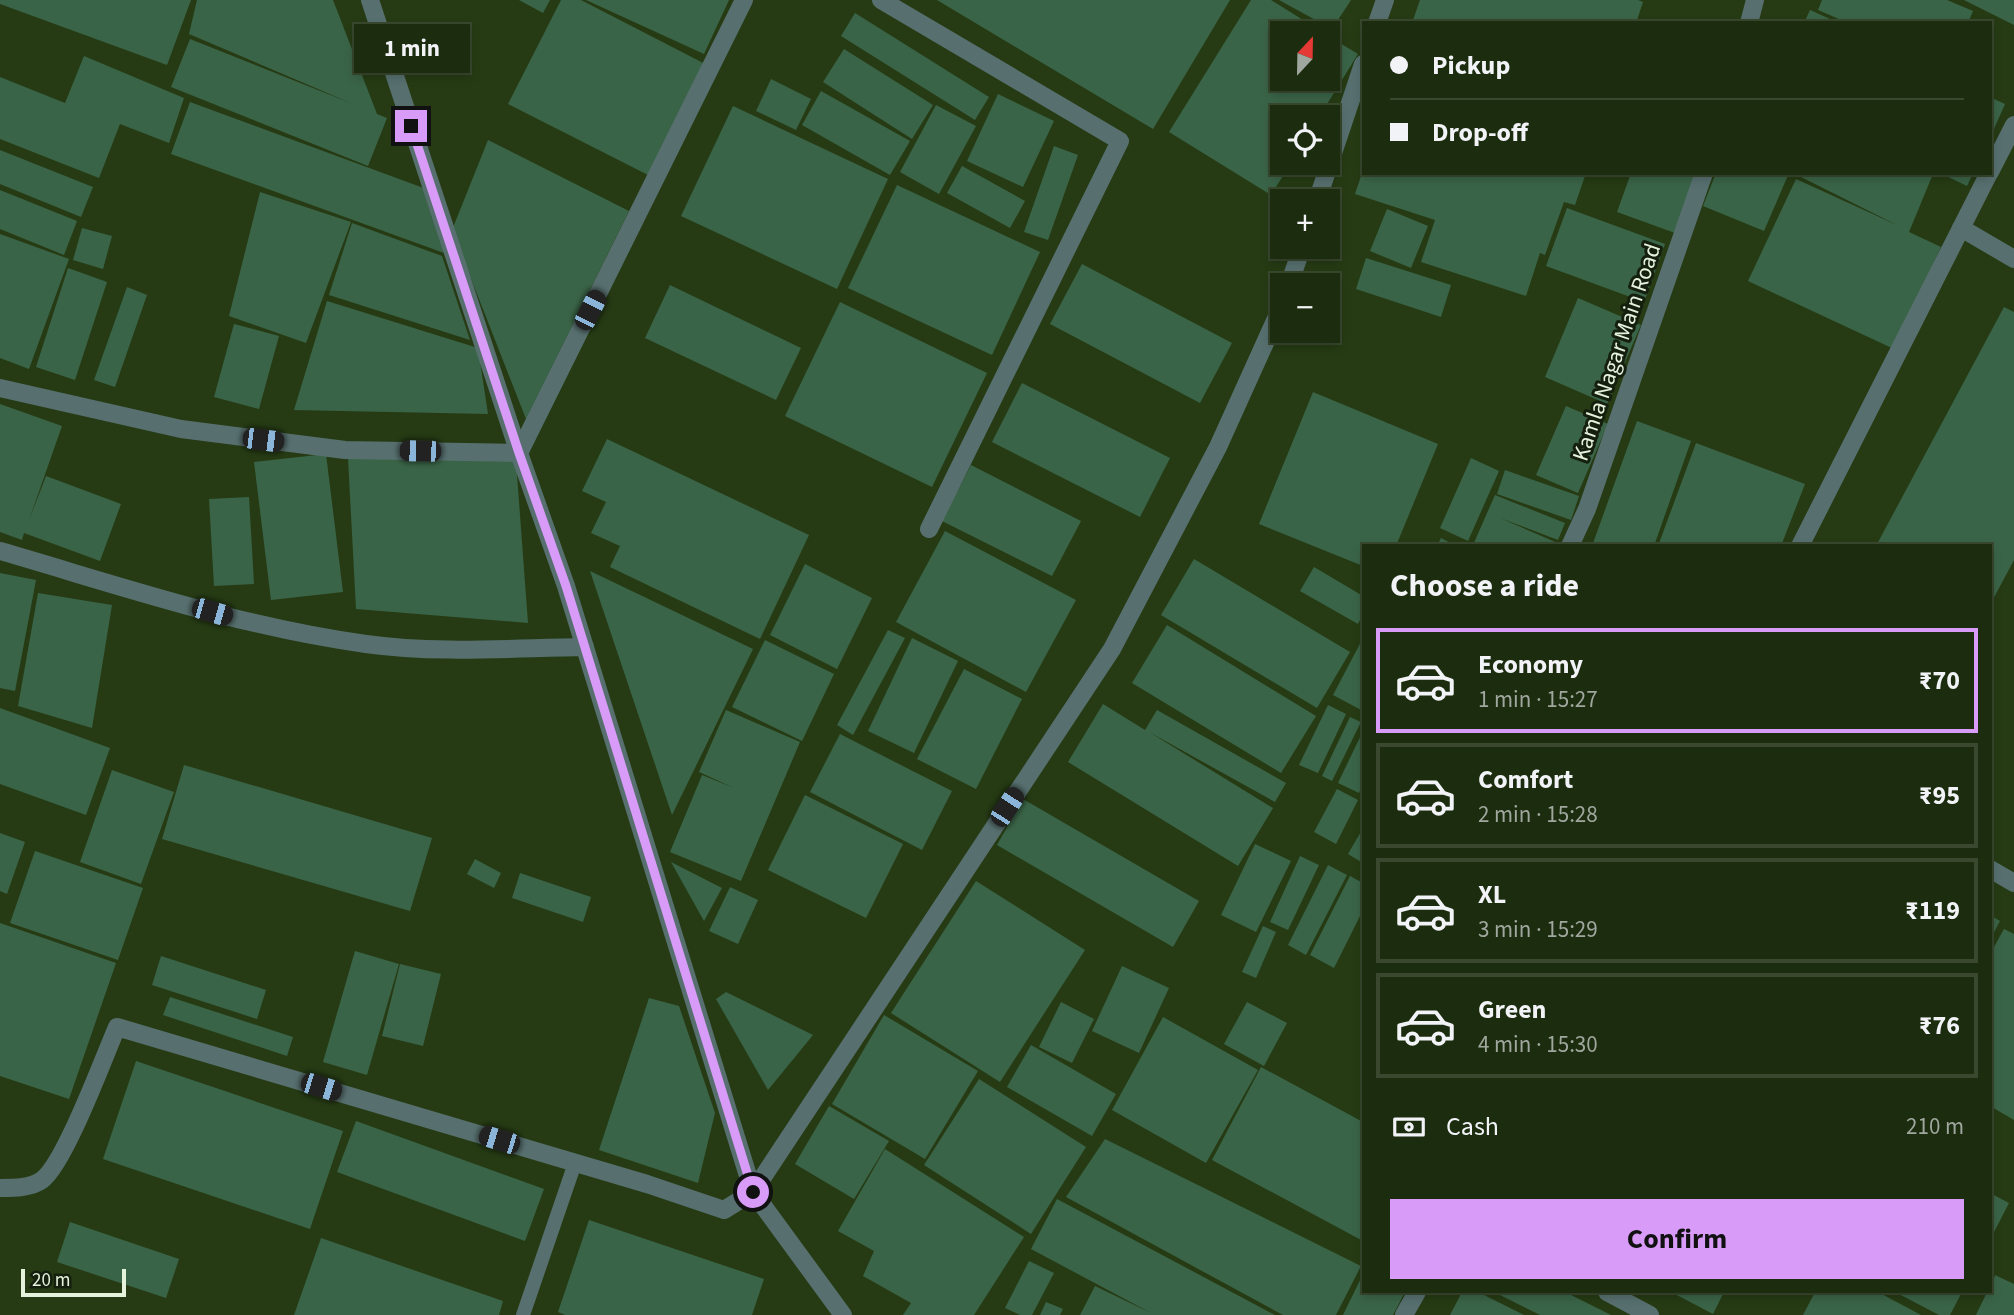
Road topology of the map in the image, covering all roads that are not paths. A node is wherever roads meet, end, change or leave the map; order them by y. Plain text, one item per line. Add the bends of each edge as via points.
1 (370, 0) edge
2 (744, 0) edge
3 (881, 0) edge
4 (1385, 0) edge
5 (1755, 0) edge
6 (1378, 21) edge
7 (1750, 21) edge
8 (1362, 67) edge
9 (2014, 125) edge
10 (1992, 167) edge
11 (1703, 175) edge
12 (1988, 175) edge
13 (1321, 189) edge
14 (1961, 228) junction
15 (2014, 259) edge
16 (1270, 332) edge
17 (0, 388) edge
18 (519, 453) junction
19 (929, 529) dead end
20 (1571, 544) edge
21 (1801, 544) edge
22 (0, 551) edge
23 (585, 647) junction
24 (1992, 870) edge
25 (2014, 883) edge
26 (575, 1163) junction
27 (0, 1188) edge
28 (753, 1192) junction
29 (1416, 1293) edge
30 (1609, 1293) edge
31 (523, 1315) edge
32 (843, 1315) edge
33 (1404, 1315) edge
34 (1650, 1315) edge

1 - 18 street
2 - 18 street
3 - 19 street via 1120,141
4 - 6 street
5 - 7 street
8 - 13 street
9 - 10 street
11 - 20 street, Kamla Nagar Main Road
12 - 14 street
14 - 15 street
14 - 21 street
16 - 28 street via 1218,447 1112,649
17 - 18 street via 181,429 345,450
18 - 23 street
22 - 23 street via 265,627 367,645 424,650
23 - 28 street
24 - 25 street
26 - 27 street via 117,1027 73,1129 43,1180 19,1189
26 - 28 street via 724,1210
26 - 31 lane
28 - 32 street
29 - 33 street
30 - 34 street

